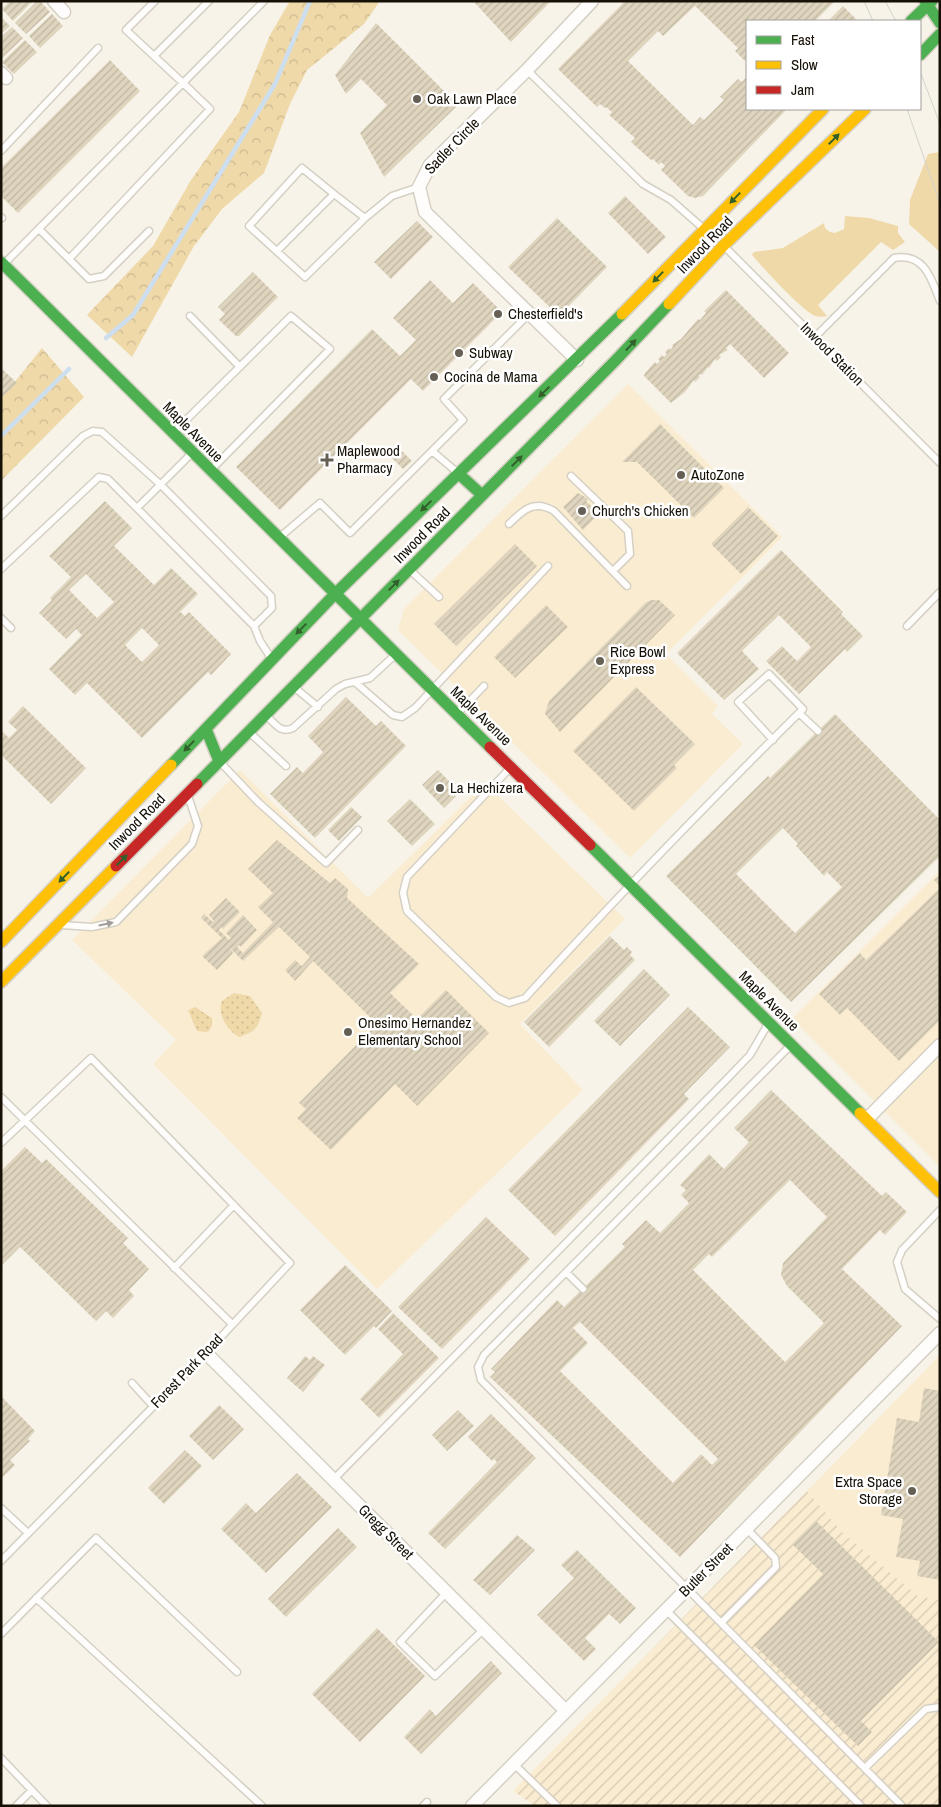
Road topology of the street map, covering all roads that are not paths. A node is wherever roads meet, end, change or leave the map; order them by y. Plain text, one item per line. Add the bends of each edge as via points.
1 (54, 1) edge
2 (155, 1) edge
3 (209, 1) edge
4 (264, 1) edge
5 (592, 1) edge
6 (928, 3) edge
7 (64, 12) dead end
8 (912, 20) edge
9 (940, 23) edge
10 (940, 34) edge
11 (98, 48) dead end
12 (921, 54) edge
13 (154, 56) junction
14 (527, 70) junction
15 (183, 83) junction
16 (822, 110) edge
17 (864, 110) edge
18 (1, 151) edge
19 (418, 186) junction
20 (334, 194) junction
21 (365, 218) junction
22 (40, 230) junction
23 (148, 231) dead end
24 (714, 238) junction
25 (277, 251) junction
26 (69, 258) junction
27 (2, 263) edge
28 (940, 300) edge
29 (529, 314) junction
30 (190, 316) dead end
31 (816, 337) junction
32 (240, 367) junction
33 (587, 370) junction
34 (174, 433) junction
35 (432, 451) junction
36 (193, 453) junction
37 (940, 463) edge
38 (211, 470) junction
39 (459, 474) junction
40 (572, 476) dead end
41 (161, 485) junction
42 (482, 495) junction
43 (138, 507) junction
44 (2, 516) edge
45 (509, 524) dead end
46 (279, 538) junction
47 (548, 566) dead end
48 (409, 569) junction
49 (1, 570) edge
50 (613, 571) junction
51 (628, 586) dead end
52 (940, 592) edge
53 (335, 594) junction
54 (438, 597) dead end
55 (1, 618) edge
56 (360, 619) junction
57 (254, 626) junction
58 (907, 626) dead end
59 (11, 628) dead end
60 (396, 654) junction
61 (272, 659) junction
62 (356, 683) junction
63 (484, 686) dead end
64 (293, 687) junction
65 (431, 688) junction
66 (318, 707) junction
67 (799, 713) junction
68 (265, 714) junction
69 (458, 714) junction
70 (206, 730) junction
71 (818, 731) dead end
72 (248, 732) junction
73 (773, 740) junction
74 (219, 761) junction
75 (286, 766) dead end
76 (511, 766) junction
77 (187, 793) junction
78 (358, 830) dead end
79 (630, 884) junction
80 (58, 924) junction
81 (12, 946) edge
82 (1, 982) edge
83 (769, 1022) junction
84 (792, 1044) junction
85 (940, 1045) edge
86 (1, 1097) edge
87 (867, 1119) junction
88 (24, 1120) junction
89 (1, 1143) edge
90 (940, 1192) edge
91 (234, 1205) junction
92 (940, 1210) edge
93 (174, 1268) junction
94 (566, 1272) junction
95 (583, 1289) dead end
96 (940, 1319) edge
97 (232, 1324) junction
98 (940, 1333) edge
99 (206, 1353) junction
100 (132, 1383) dead end
101 (153, 1406) junction
102 (333, 1480) junction
103 (1, 1508) edge
104 (747, 1529) junction
105 (28, 1533) junction
106 (1, 1561) edge
107 (688, 1588) junction
108 (447, 1592) junction
109 (36, 1598) junction
110 (666, 1610) junction
111 (721, 1623) junction
112 (484, 1630) junction
113 (1, 1634) edge
114 (238, 1672) dead end
115 (940, 1707) edge
116 (566, 1710) junction
117 (1, 1758) edge
118 (514, 1764) junction
119 (865, 1768) junction
120 (32, 1790) junction
121 (16, 1806) edge
122 (47, 1806) edge
123 (262, 1806) edge
124 (472, 1806) edge
125 (557, 1806) edge
126 (861, 1806) edge
127 (902, 1806) edge

1 - 7 street
2 - 13 lane via 126,30
3 - 13 lane
4 - 15 lane
5 - 14 street, Sadler Circle
6 - 8 main road
6 - 9 main road
10 - 12 main road
11 - 18 lane
13 - 15 lane
14 - 19 street, Sadler Circle via 430,165
14 - 24 lane, Inwood Station via 643,184 672,200
15 - 22 lane
15 - 26 lane via 210,109
16 -> 24 main road, Inwood Road
24 -> 17 main road, Inwood Road
19 - 21 lane via 392,196
19 - 29 street, Sadler Circle via 425,212
20 - 21 lane
20 - 25 lane
20 - 25 lane via 302,168 249,226
21 - 25 lane via 305,277
22 - 26 lane
22 - 27 lane
23 - 26 lane via 104,276 89,279
24 - 31 lane, Inwood Station
33 -> 24 main road, Inwood Road
24 -> 33 main road, Inwood Road
27 - 34 main road, Maple Avenue
28 - 31 lane via 932,279 918,260 905,256 894,258
29 - 33 street, Sadler Circle
29 - 35 lane via 444,399 463,420
30 - 32 lane
31 - 37 lane, Inwood Station
32 - 34 lane
32 - 38 lane via 291,316 330,349
33 -> 39 main road, Inwood Road
42 -> 33 main road, Inwood Road
34 - 36 main road, Maple Avenue
35 - 39 lane
35 - 46 lane via 350,533 320,503
36 - 38 main road, Maple Avenue
36 - 41 lane
38 - 46 main road, Maple Avenue
39 - 42 main road
39 -> 53 main road, Inwood Road
40 - 50 lane via 628,531 630,554
41 - 43 lane
41 - 44 lane via 102,432 93,431 83,436
41 - 57 lane via 271,596 272,608
42 - 48 main road, Inwood Road
43 - 49 lane via 108,479 99,477
43 - 57 lane
45 - 50 lane via 525,508 532,505 547,507
46 - 53 main road, Maple Avenue
47 - 65 lane
48 - 54 lane
56 -> 48 main road, Inwood Road
50 - 51 lane
52 - 58 lane
53 - 56 main road, Maple Avenue
53 -> 61 main road, Inwood Road
55 - 59 lane
56 - 60 main road, Maple Avenue
56 - 64 main road, Inwood Road
57 - 61 lane
60 - 62 lane via 370,678
60 - 65 main road, Maple Avenue
61 - 70 main road, Inwood Road
62 - 65 lane via 398,718 415,708
62 - 66 lane via 340,686
63 - 69 lane
64 - 66 lane
64 - 68 main road, Inwood Road
65 - 69 main road, Maple Avenue
66 - 68 lane via 303,722 287,731
67 - 71 lane
67 - 73 lane
67 - 73 lane via 803,709 769,674 738,702
68 - 72 main road, Inwood Road
69 - 76 main road, Maple Avenue
70 - 74 main road
70 -> 81 main road, Inwood Road
72 - 74 main road, Inwood Road
72 - 75 lane
73 - 79 lane
74 - 77 main road, Inwood Road
74 - 78 lane via 257,801 326,863
76 - 79 main road, Maple Avenue
76 - 79 lane via 407,877 403,892 407,911 496,997 509,1003 525,998
80 -> 77 main road, Inwood Road
80 -> 77 lane via 92,927 116,922 192,844 198,826
79 - 83 main road, Maple Avenue
80 - 81 main road, Inwood Road
81 - 82 main road, Inwood Road
83 - 84 main road, Maple Avenue
83 - 102 lane via 750,1055 738,1068
84 - 87 main road, Maple Avenue
84 - 94 lane
85 - 87 street
86 - 88 lane, Forest Park Road
87 - 90 main road, Maple Avenue
88 - 89 lane
88 - 91 lane via 91,1058
88 - 93 lane, Forest Park Road
91 - 93 lane
91 - 97 lane via 290,1262
92 - 96 lane via 902,1250 896,1262 905,1289
93 - 97 lane, Forest Park Road
94 - 95 lane
94 - 107 lane via 484,1356 478,1367 482,1380
97 - 99 lane, Forest Park Road
98 - 104 street, Butler Street
99 - 101 lane, Forest Park Road
99 - 102 street, Gregg Street
100 - 101 lane
101 - 105 lane, Forest Park Road
102 - 108 street, Gregg Street
103 - 105 lane
104 - 107 street, Butler Street
104 - 111 lane via 775,1558 776,1567
105 - 106 lane, Forest Park Road
107 - 110 street, Butler Street
107 - 111 lane
108 - 112 street, Gregg Street
108 - 112 lane via 400,1642 435,1676
109 - 113 lane
109 - 114 lane via 96,1538
109 - 123 lane
110 - 116 street, Butler Street
110 - 126 lane
111 - 119 lane
112 - 116 street, Gregg Street
115 - 119 lane via 926,1709
116 - 118 street, Butler Street
117 - 120 lane
118 - 124 street, Butler Street
118 - 125 lane
119 - 127 lane
120 - 121 lane
120 - 122 lane

